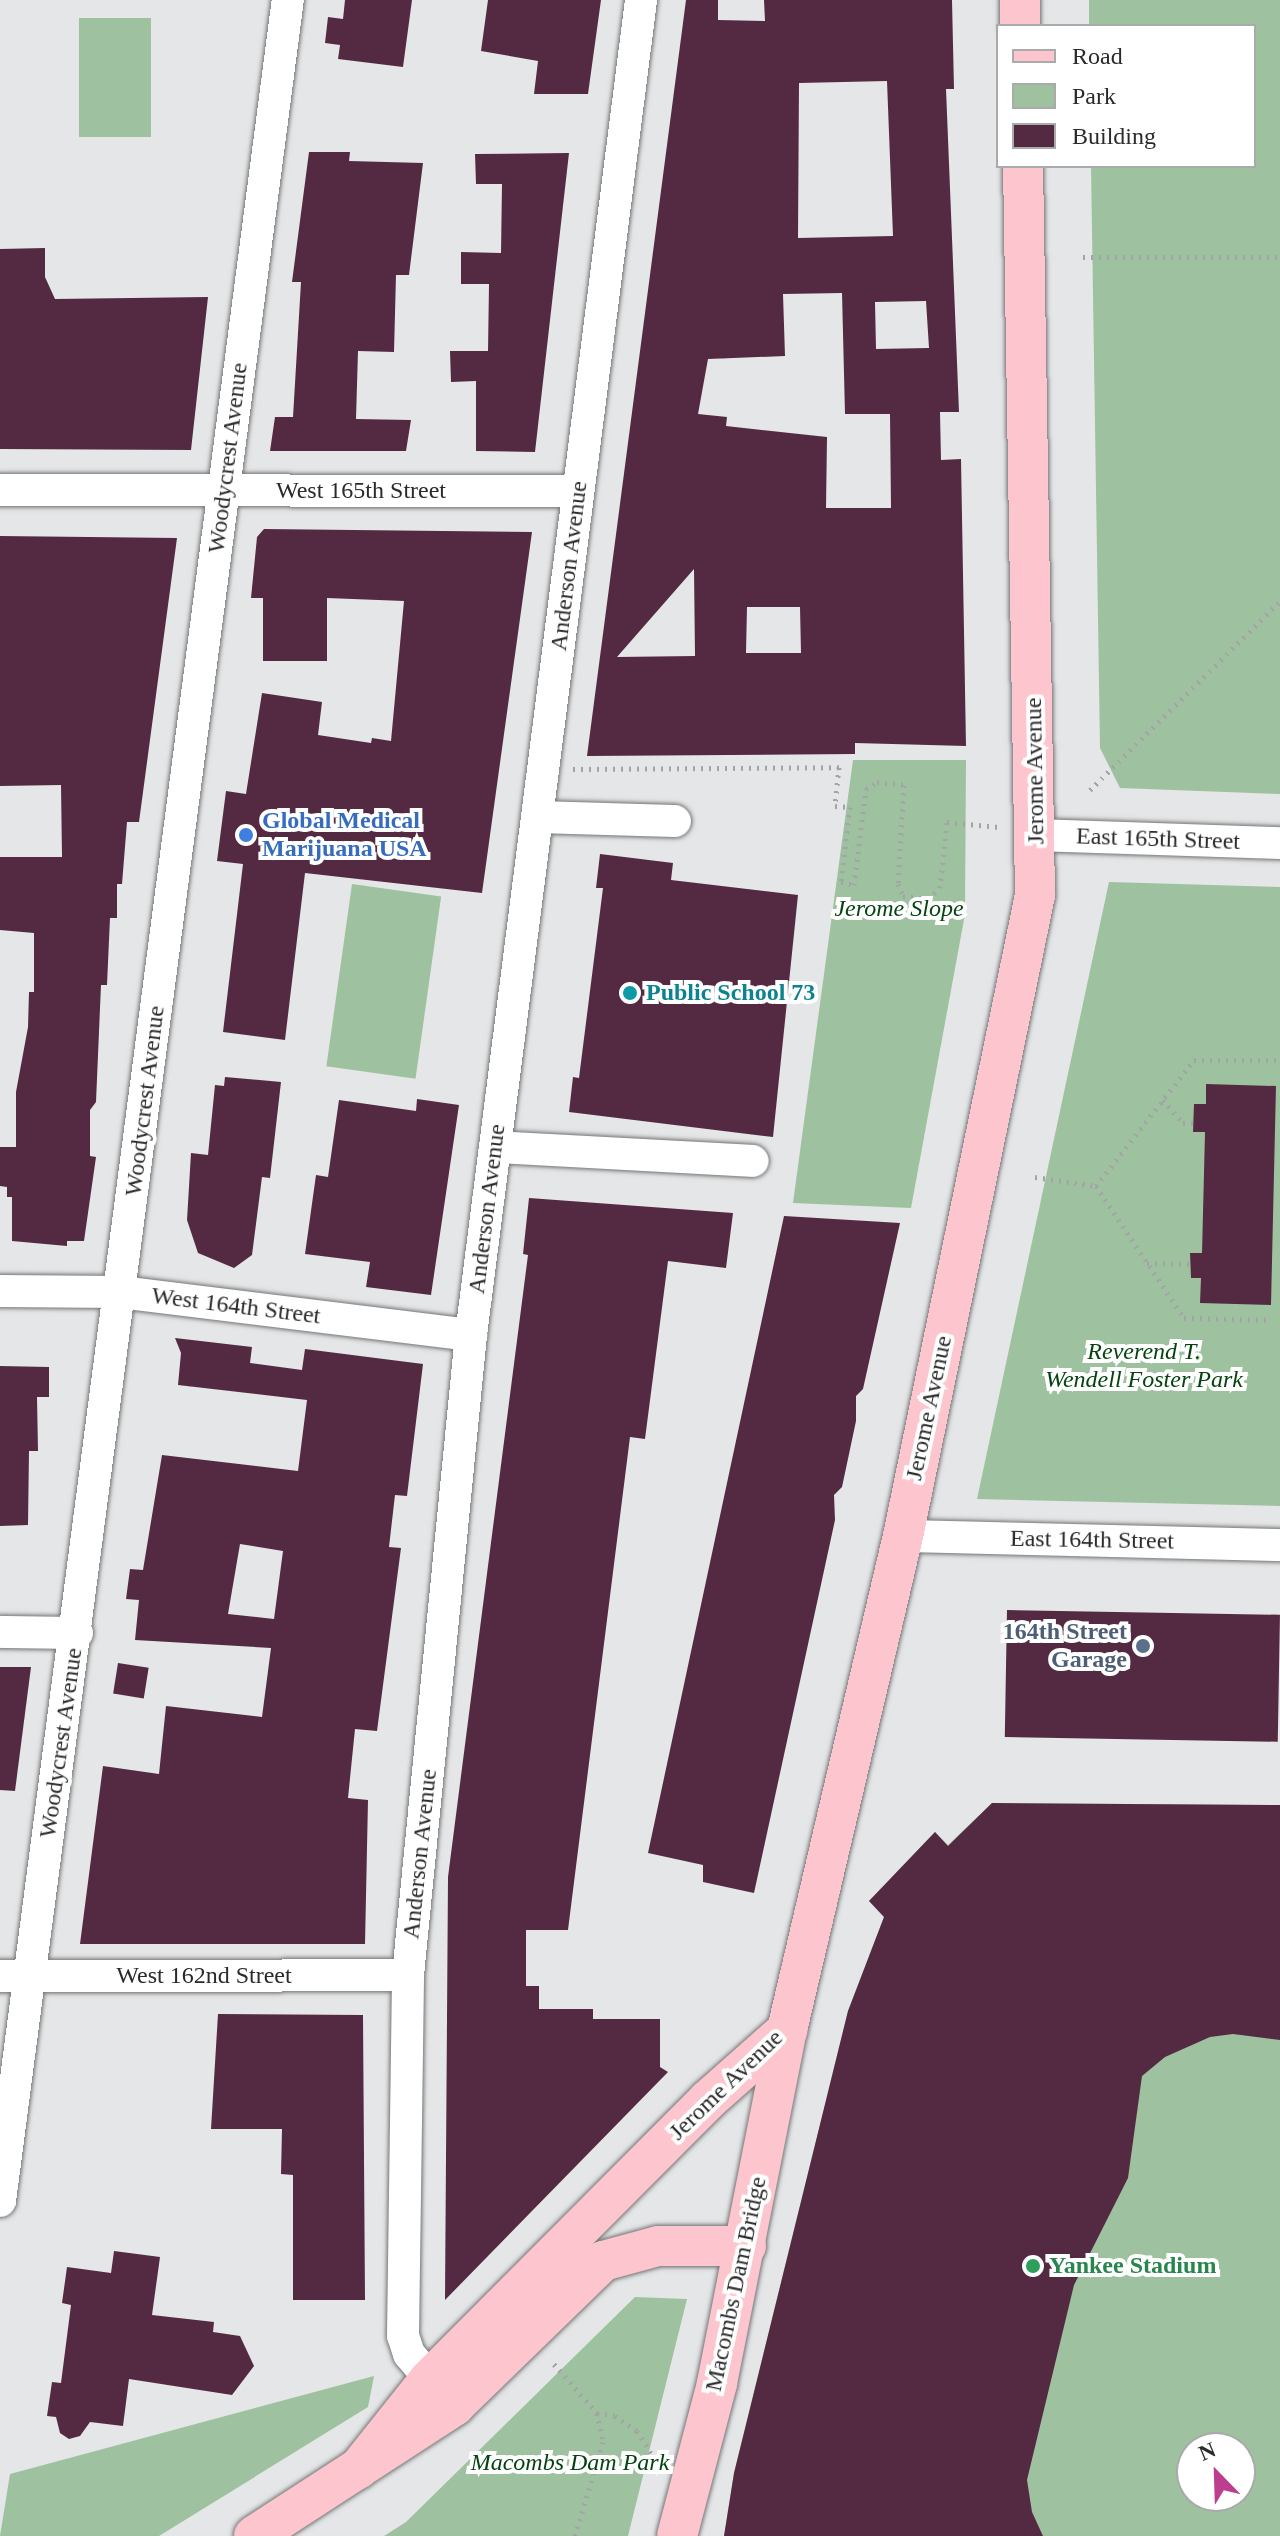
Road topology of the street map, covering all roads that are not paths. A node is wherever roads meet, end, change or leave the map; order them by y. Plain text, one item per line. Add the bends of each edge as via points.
1 (288, 0) edge
2 (641, 0) edge
3 (1020, 0) edge
4 (1020, 24) edge
5 (1023, 168) edge
6 (0, 490) edge
7 (224, 491) junction
8 (578, 491) junction
9 (537, 817) junction
10 (675, 821) dead end
11 (1036, 835) junction
12 (1280, 843) edge
13 (495, 1147) junction
14 (753, 1161) dead end
15 (0, 1291) edge
16 (120, 1292) junction
17 (471, 1335) junction
18 (903, 1536) junction
19 (1280, 1545) edge
20 (0, 1632) edge
21 (77, 1633) junction
22 (408, 1975) junction
23 (14, 1976) edge
24 (787, 2030) junction
25 (0, 2201) edge
26 (746, 2246) junction
27 (442, 2393) junction
28 (254, 2536) edge
29 (677, 2536) edge

1 - 7 street, Woodycrest Avenue
2 - 8 street, Anderson Avenue
3 - 4 main road
5 - 11 main road, Jerome Avenue
6 - 7 street, West 165th Street
7 - 8 street, West 165th Street
7 - 16 street, Woodycrest Avenue
8 - 9 street, Anderson Avenue
9 - 10 street
9 - 13 street, Anderson Avenue
11 - 12 street, East 165th Street
11 - 18 main road, Jerome Avenue via 1035,895
13 - 14 street
13 - 17 street, Anderson Avenue
15 - 16 street, West 164th Street
16 - 17 street, West 164th Street
16 - 21 street, Woodycrest Avenue
17 - 22 street, Anderson Avenue
18 - 19 street, East 164th Street
18 - 24 main road, Jerome Avenue
20 - 21 street
21 - 23 street, Woodycrest Avenue
22 - 23 street, West 162nd Street
22 - 27 street, Anderson Avenue via 401,2317 409,2354
23 - 25 street, Woodycrest Avenue
24 - 26 main road, Macombs Dam Bridge
24 - 27 main road, Jerome Avenue via 708,2100
26 - 27 main road, Jerome Avenue via 658,2246 603,2261
26 - 29 main road, Macombs Dam Bridge
27 - 28 main road, Jerome Avenue via 358,2469

